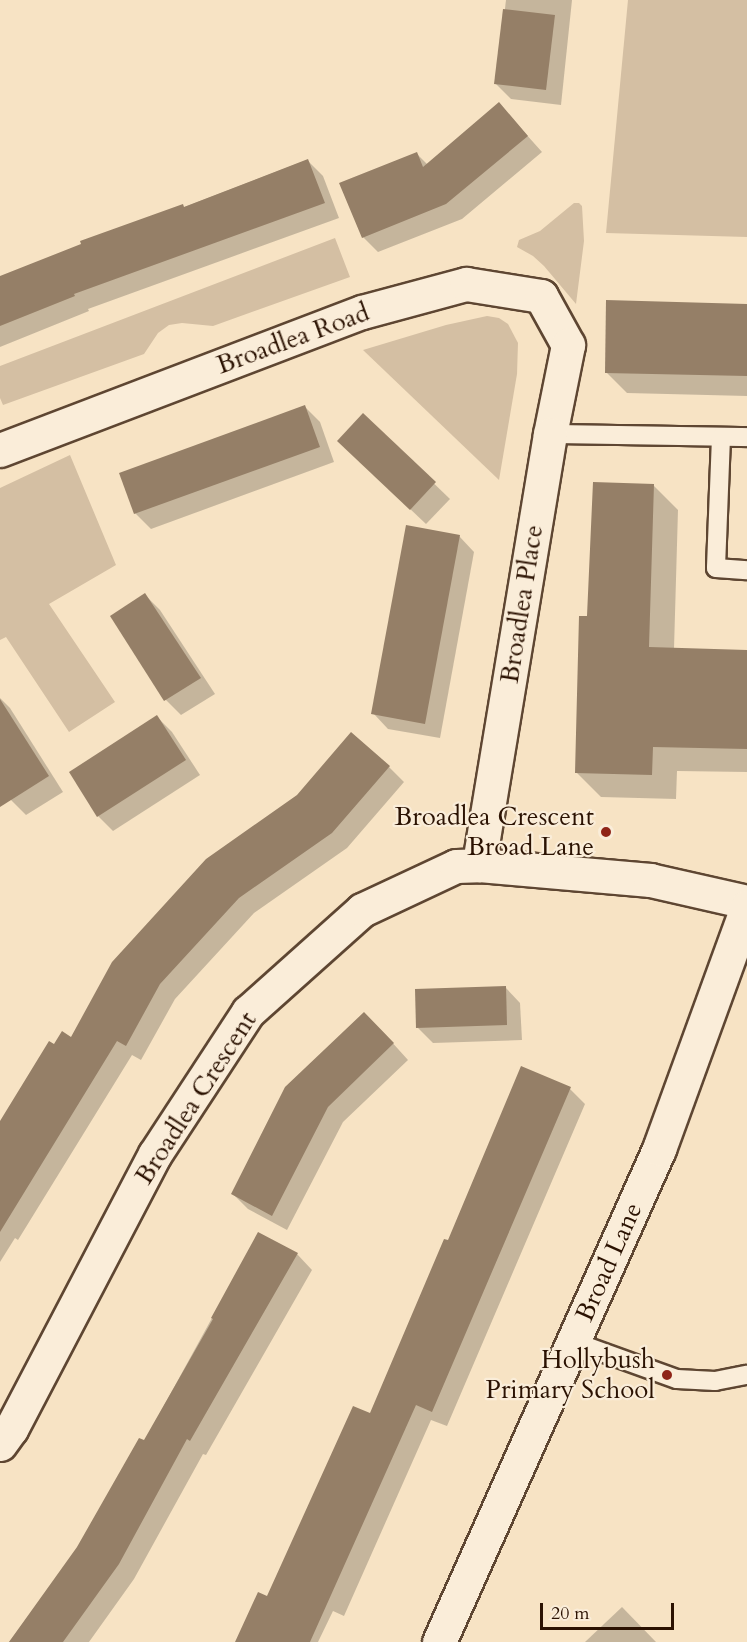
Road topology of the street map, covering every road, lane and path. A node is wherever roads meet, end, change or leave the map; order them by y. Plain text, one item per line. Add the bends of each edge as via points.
1 (568, 345) joint
2 (550, 434) junction
3 (721, 437) junction
4 (747, 437) edge
5 (0, 450) edge
6 (747, 570) edge
7 (479, 865) junction
8 (747, 902) edge
9 (747, 907) edge
10 (574, 1342) junction
11 (747, 1375) edge
12 (0, 1444) edge
13 (439, 1642) edge

1 - 2 street, Broadlea Place
1 - 5 street, Broadlea Road via 541,296 466,284 362,312
2 - 3 lane
2 - 7 street, Broadlea Place
3 - 4 lane
3 - 6 lane via 716,568
7 - 8 street, Broadlea Crescent via 650,880
7 - 12 street, Broadlea Crescent via 456,866 362,910 248,1012 155,1154
9 - 10 street, Broad Lane via 659,1149
10 - 11 lane via 677,1379 715,1381
10 - 13 street, Broad Lane

